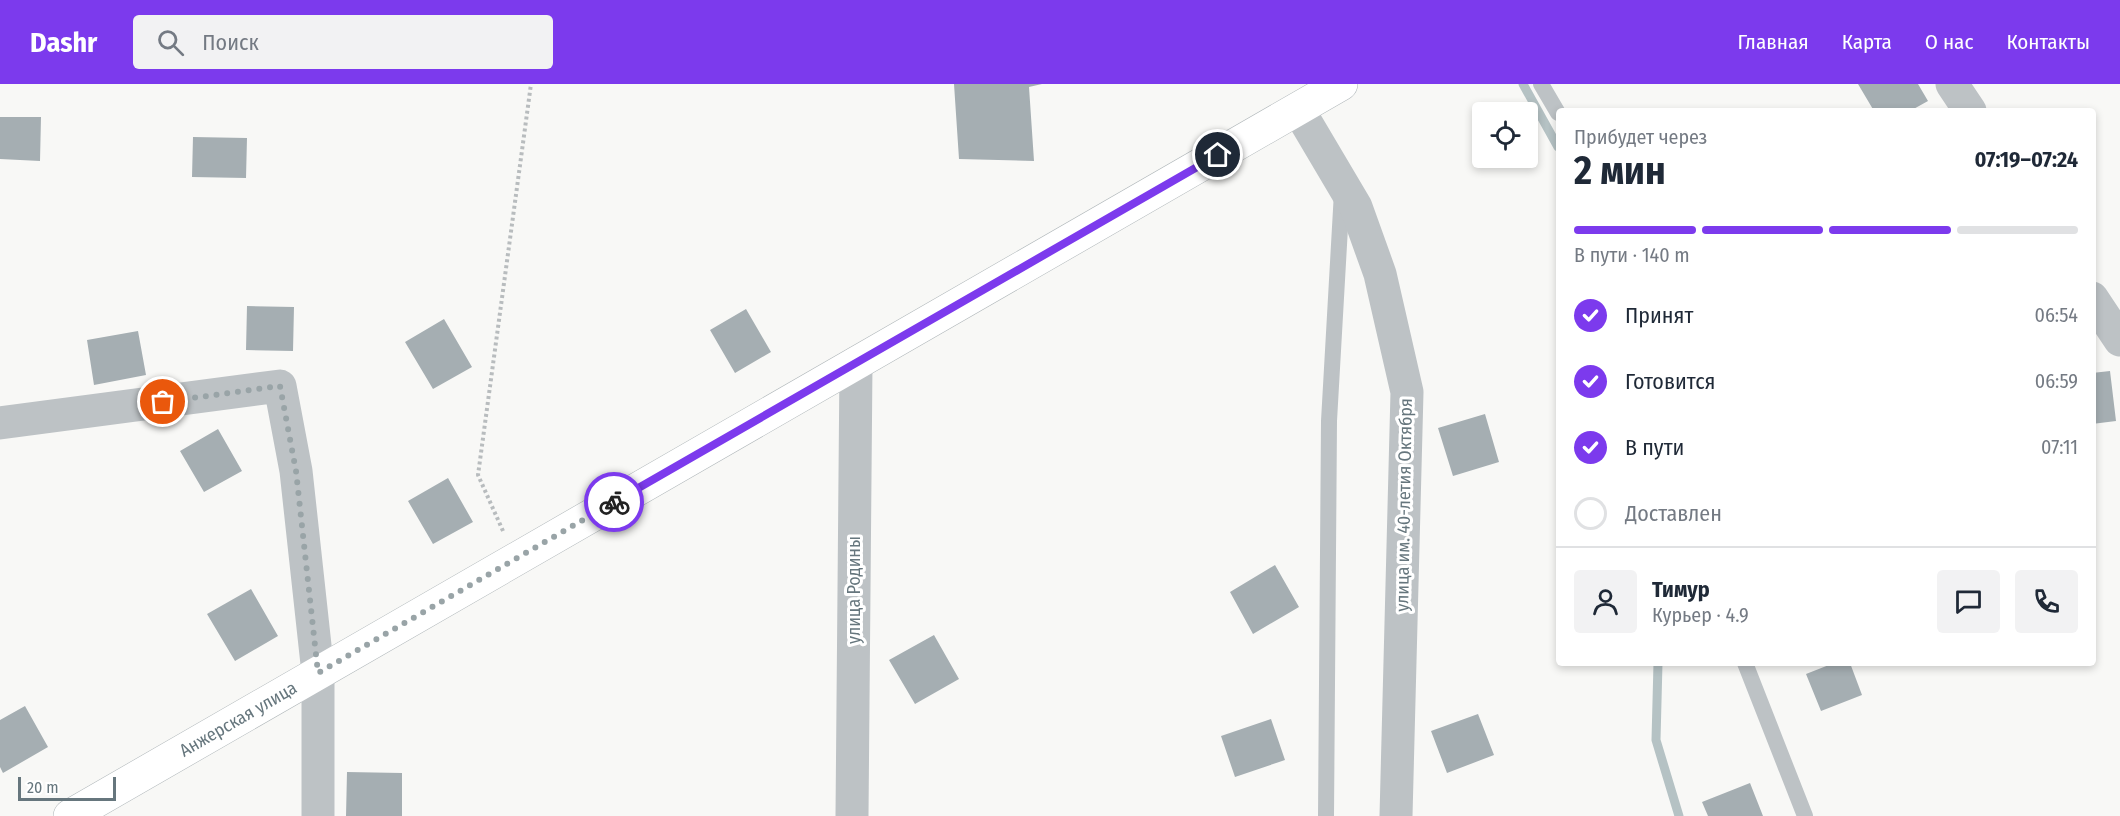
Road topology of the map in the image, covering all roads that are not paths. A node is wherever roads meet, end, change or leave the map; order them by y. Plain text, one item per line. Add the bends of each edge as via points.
1 (1341, 84) edge
2 (1541, 84) edge
3 (1952, 84) edge
4 (1968, 108) edge
5 (1298, 109) junction
6 (1556, 110) edge
7 (1343, 186) junction
8 (2096, 304) edge
9 (2120, 340) edge
10 (856, 363) junction
11 (0, 423) edge
12 (1746, 666) edge
13 (318, 673) junction
14 (70, 816) edge
15 (318, 816) edge
16 (852, 816) edge
17 (1326, 816) edge
18 (1396, 816) edge
19 (1805, 816) edge

1 - 5 street, Анжерская улица
2 - 6 lane
3 - 4 street
5 - 7 street, улица им. 40-летия Октября
5 - 10 street, Анжерская улица
7 - 17 lane via 1329,421
7 - 18 street, улица им. 40-летия Октября via 1356,207 1380,274 1407,392
8 - 9 street
10 - 13 street, Анжерская улица
10 - 16 street, улица Родины
11 - 13 street via 280,386 296,471
12 - 19 lane
13 - 14 street, Анжерская улица
13 - 15 street

